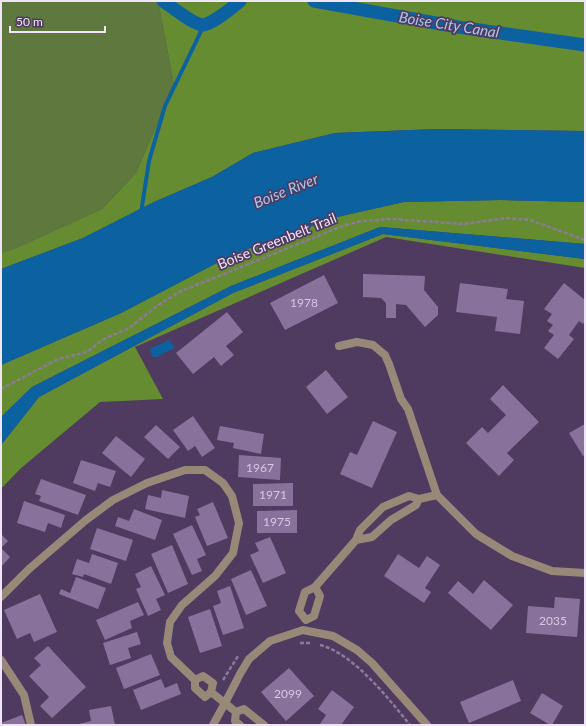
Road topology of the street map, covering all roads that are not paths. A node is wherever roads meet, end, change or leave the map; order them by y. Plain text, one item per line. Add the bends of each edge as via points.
1 (339, 346) dead end
2 (438, 495) junction
3 (419, 499) junction
4 (356, 540) junction
5 (585, 573) edge
6 (315, 587) junction
7 (1, 597) edge
8 (306, 620) junction
9 (303, 630) junction
10 (1, 660) edge
11 (196, 680) junction
12 (213, 694) junction
13 (225, 703) junction
14 (236, 712) junction
15 (31, 725) edge
16 (213, 725) edge
17 (240, 725) edge
18 (264, 725) edge
19 (427, 725) edge

1 - 2 street via 357,342 372,345 385,355 401,399 408,409
2 - 3 street
2 - 5 street via 476,534 512,556 552,571
3 - 4 street via 416,505 372,537
3 - 4 street via 409,496 383,507 360,530
4 - 6 street
6 - 8 street via 320,596 314,616
6 - 8 street via 305,592 299,611
7 - 11 street via 86,520 113,500 147,483 185,470 205,470 223,483 232,496 239,523 233,553 214,576 182,605 170,622 167,643 171,657
8 - 9 street
9 - 13 street via 270,641 249,659
9 - 19 street via 334,636 357,650 372,663
10 - 15 street via 24,695
11 - 12 street via 195,688 205,697
11 - 12 street via 203,676 213,683
12 - 13 street
13 - 14 street
13 - 16 street
14 - 17 street via 235,721
14 - 18 street via 244,709

